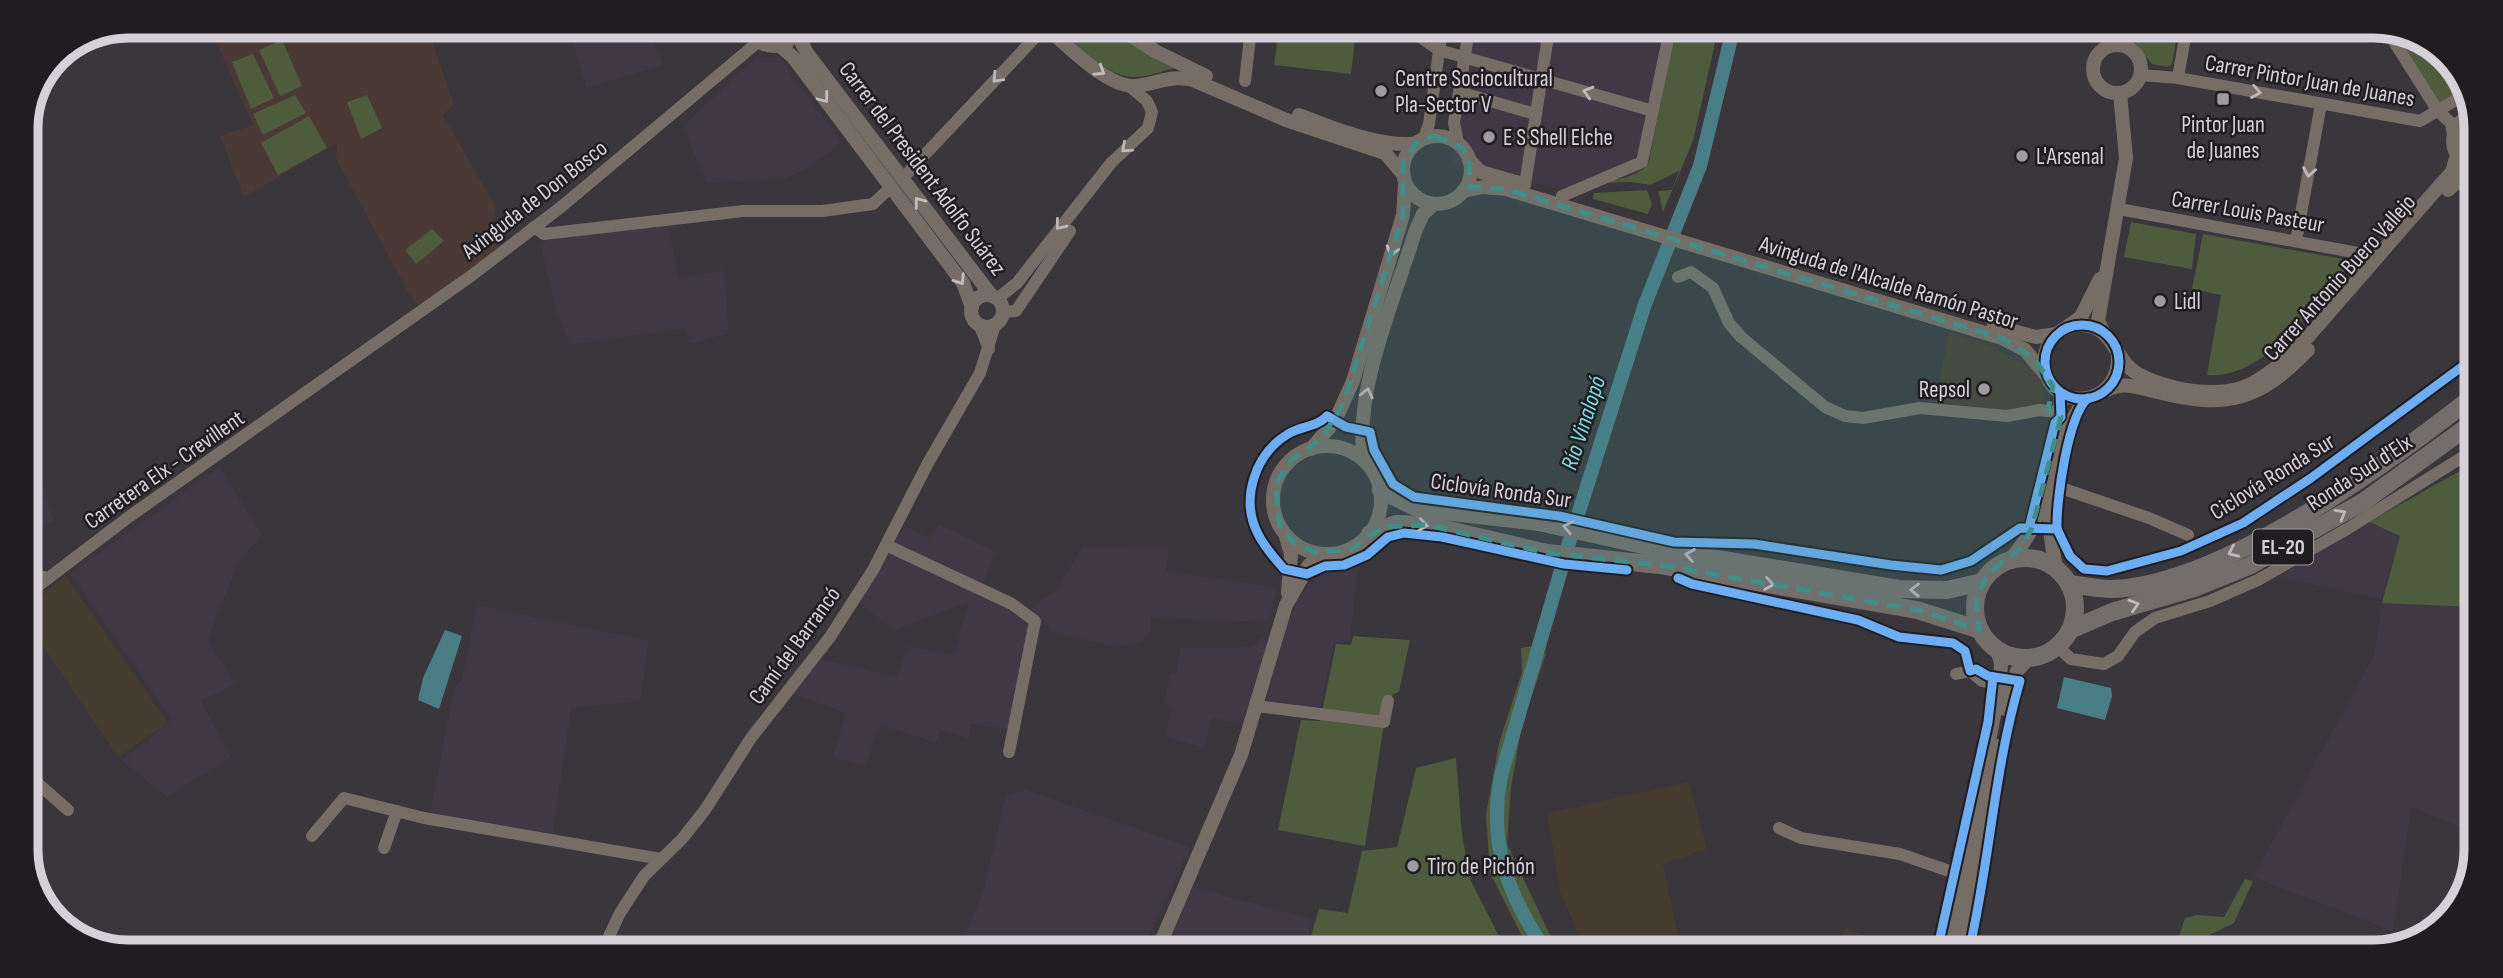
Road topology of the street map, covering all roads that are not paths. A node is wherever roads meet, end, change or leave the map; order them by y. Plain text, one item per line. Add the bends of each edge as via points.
1 (756, 39) edge
2 (788, 39) edge
3 (801, 39) edge
4 (1036, 39) edge
5 (1059, 39) edge
6 (1138, 39) edge
7 (1250, 39) edge
8 (1424, 39) edge
9 (1441, 39) edge
10 (1468, 39) edge
11 (1548, 39) edge
12 (1668, 39) edge
13 (2113, 39) edge
14 (2115, 39) edge
15 (2185, 39) edge
16 (2393, 40) edge
17 (758, 42) junction
18 (780, 46) junction
19 (1440, 50) junction
20 (1465, 58) junction
21 (2140, 75) junction
22 (2178, 78) junction
23 (1541, 79) junction
24 (1245, 80) dead end
25 (1129, 86) junction
26 (1460, 92) junction
27 (2120, 93) junction
28 (2459, 98) edge
29 (2321, 104) junction
30 (1431, 109) junction
31 (1653, 111) junction
32 (2438, 111) junction
33 (1456, 113) junction
34 (1535, 114) junction
35 (2464, 118) edge
36 (2453, 135) junction
37 (1420, 141) junction
38 (1458, 143) junction
39 (2457, 155) junction
40 (1469, 160) junction
41 (2464, 160) edge
42 (2464, 174) edge
43 (1404, 178) junction
44 (897, 183) junction
45 (1525, 185) junction
46 (1463, 191) junction
47 (1562, 196) junction
48 (1434, 204) junction
49 (2119, 209) junction
50 (1644, 226) junction
51 (534, 228) junction
52 (1070, 231) dead end
53 (2297, 241) junction
54 (1705, 244) junction
55 (2370, 254) dead end
56 (2106, 264) junction
57 (1678, 277) dead end
58 (972, 307) junction
59 (993, 311) junction
60 (2062, 331) junction
61 (2103, 331) junction
62 (2118, 355) junction
63 (327, 379) joint
64 (2054, 386) junction
65 (2106, 390) junction
66 (2088, 398) junction
67 (2464, 402) edge
68 (2040, 410) junction
69 (2061, 417) junction
70 (2464, 429) edge
71 (1311, 449) junction
72 (2464, 456) edge
73 (1364, 460) junction
74 (2055, 486) junction
75 (1381, 490) junction
76 (1370, 534) junction
77 (1286, 535) junction
78 (2188, 535) dead end
79 (886, 545) junction
80 (1328, 554) junction
81 (2008, 561) junction
82 (2056, 569) junction
83 (39, 576) edge
84 (49, 578) junction
85 (1982, 582) junction
86 (2070, 584) junction
87 (39, 586) edge
88 (1286, 605) junction
89 (1980, 630) junction
90 (2070, 630) junction
91 (2057, 646) junction
92 (1997, 649) junction
93 (2029, 657) junction
94 (1956, 674) dead end
95 (2000, 685) junction
96 (1388, 701) dead end
97 (1256, 706) junction
98 (1009, 752) dead end
99 (39, 784) edge
100 (1223, 796) junction
101 (68, 810) dead end
102 (397, 811) junction
103 (1779, 828) dead end
104 (312, 836) dead end
105 (384, 848) dead end
106 (661, 859) junction
107 (1958, 874) dead end
108 (608, 940) edge
109 (1155, 940) edge
110 (1162, 940) edge
111 (1950, 940) edge
112 (1961, 940) edge

1 - 17 main road
2 - 18 main road
3 - 44 main road, Carrer del President Adolfo Suárez
4 -> 44 street
5 -> 25 main road via 1095,68
6 - 37 main road via 1184,66 1304,117 1389,143
7 - 24 street
8 - 19 street
9 - 19 street
10 - 20 street
11 - 23 street
12 - 31 street
13 - 27 main road via 2099,53 2094,73 2104,89
14 - 21 main road via 2135,54
15 - 22 street
16 - 32 street
17 - 18 main road
17 - 51 street, Avinguda de Don Bosco
18 -> 44 main road, Carrer del President Adolfo Suárez
19 - 20 street
19 - 30 street
20 - 23 street
20 - 26 street
21 - 22 street, Carrer Pintor Juan de Juanes
21 - 27 main road via 2132,88
22 -> 29 street, Carrer Pintor Juan de Juanes
31 -> 23 street
23 - 34 street
25 - 43 main road via 1169,78 1193,80 1286,120 1385,153
25 -> 59 street via 1147,101 1152,120 1149,128 1116,157
26 - 33 street
26 - 34 street
27 - 49 main road via 2126,158
28 - 32 street, Carrer Pintor Juan de Juanes
29 - 32 street, Carrer Pintor Juan de Juanes via 2420,121
29 -> 53 street
30 - 33 street
30 - 37 street
31 - 47 street via 1642,162
32 - 36 street via 2451,123
33 - 38 street
34 - 45 street
35 - 36 main road
36 - 39 main road
37 - 38 main road via 1442,136
37 - 43 main road via 1406,155
38 - 40 main road
39 - 41 main road
39 - 62 main road, Carrer Antonio Buero Vallejo via 2452,172 2305,340 2253,383 2216,392 2172,386 2141,376
40 - 45 main road via 1481,172
40 - 46 main road via 1470,177
42 - 65 main road, Carrer Antonio Buero Vallejo via 2275,382 2250,395 2213,402 2127,384
43 - 48 main road via 1417,198
43 -> 71 main road via 1404,215 1353,382 1335,421
44 - 51 street via 873,204 822,211 743,211 544,234
44 -> 58 main road, Carrer del President Adolfo Suárez via 963,283
59 -> 44 main road, Carrer del President Adolfo Suárez
45 - 47 main road
46 - 48 main road via 1450,201
46 - 50 main road via 1506,189
47 - 50 main road
73 -> 48 main road via 1361,429 1368,384 1415,232
49 - 53 street, Carrer Louis Pasteur
49 - 56 main road
50 - 54 main road
51 - 63 street, Avinguda de Don Bosco
52 - 59 street via 1016,312
53 - 55 street, Carrer Louis Pasteur
54 - 60 main road, Avinguda de l'Alcalde Ramón Pastor via 2023,334 2036,337
54 - 64 main road, Avinguda de l'Alcalde Ramón Pastor via 2001,338 2025,350
56 - 60 main road via 2081,317
56 - 61 main road via 2098,321
57 - 68 street via 1691,272 1706,281 1741,337 1825,407 1845,416 1863,418 1920,408 2007,416
58 - 59 main road via 976,299
58 - 59 main road, Carrer del President Adolfo Suárez via 973,317
59 - 79 street, Camí del Barrancó via 989,349 980,373
60 - 61 main road via 2084,325
60 - 64 main road via 2046,350 2045,369
61 - 62 main road
62 - 65 main road via 2117,374
63 - 84 street, Carretera Elx - Crevillent
64 - 66 main road via 2079,399
64 - 68 street
64 - 69 main road
65 - 66 main road
66 - 74 main road via 2069,428
67 -> 86 highway, Ronda Sud d'Elx / EL-20 via 2346,488 2236,551 2146,584 2112,589
68 - 69 street
69 - 81 main road via 2032,528
90 -> 70 highway, Ronda Sud d'Elx / EL-20 via 2249,566 2363,502
71 - 73 main road via 1339,447
71 - 77 main road via 1291,460 1275,485 1274,509
72 - 91 street via 2258,579 2210,601 2155,618 2104,664 2071,659
73 - 75 main road
74 - 78 street
74 - 82 main road via 2050,531
75 - 76 main road via 1378,520
85 -> 75 highway via 1947,590 1899,589 1634,543 1563,526 1417,508
76 - 80 main road via 1352,549
76 -> 89 highway via 1396,524 1412,524 1547,553 1629,562 1917,610
77 - 80 main road via 1305,550
77 - 88 main road via 1291,554
79 - 98 street via 1012,604 1035,621
79 - 106 street, Camí del Barrancó via 830,637 751,738 697,820
80 - 88 main road via 1309,565
81 - 82 highway via 2028,558
81 - 85 highway
82 - 86 highway
83 - 84 street
84 - 87 street, Carretera Elx - Crevillent
85 - 89 highway via 1975,614
86 - 90 highway via 2075,607
88 - 97 main road
89 - 92 highway
90 - 91 highway, EL-20
91 - 93 highway, EL-20
92 - 93 highway
92 - 95 main road
93 - 112 main road via 2009,690
94 - 95 street via 1970,671 1982,681
95 - 111 main road
96 - 97 street via 1384,722
97 - 100 main road
99 - 101 street
100 - 109 main road
100 - 110 main road
102 - 104 street via 344,798
102 - 105 street
102 - 106 street
103 - 107 street via 1801,838 1900,854
106 - 108 street, Camí del Barrancó via 630,895

